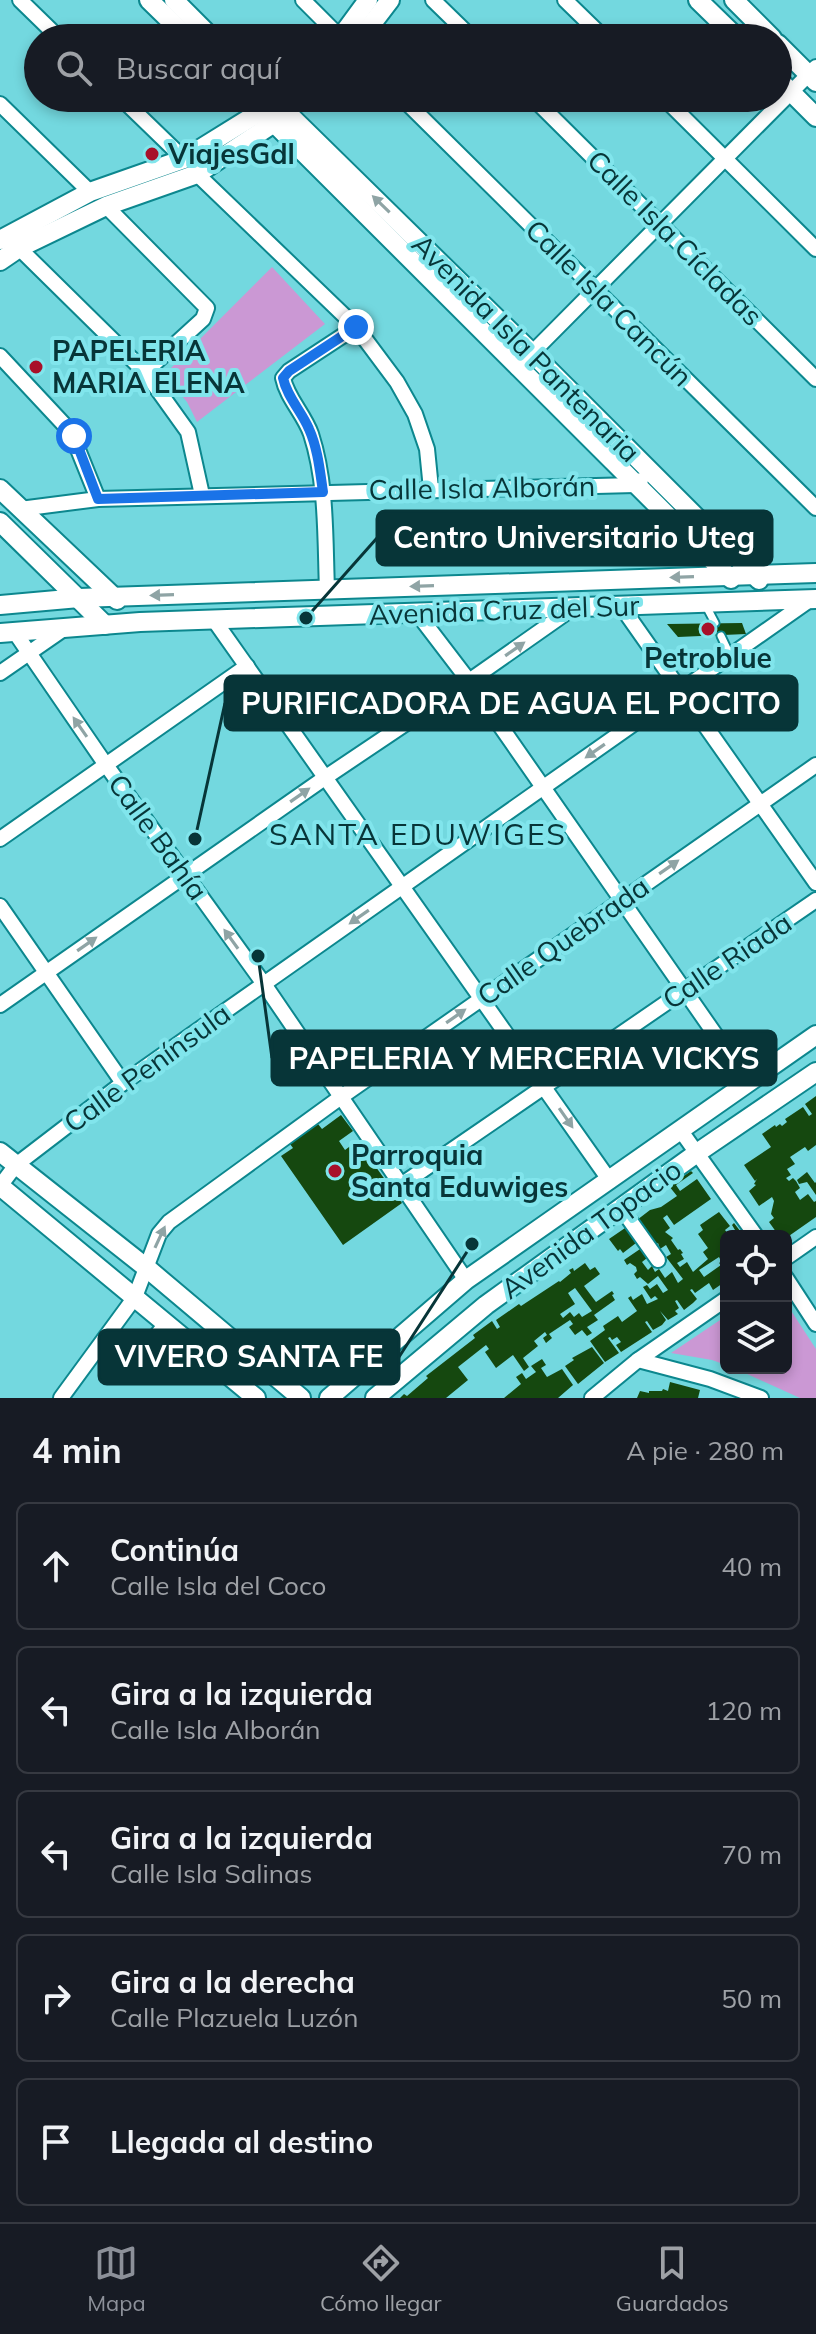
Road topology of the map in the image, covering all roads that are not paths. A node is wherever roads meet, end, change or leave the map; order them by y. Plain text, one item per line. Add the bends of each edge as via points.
1 (20, 0) edge
2 (149, 0) edge
3 (174, 0) edge
4 (303, 0) edge
5 (368, 0) edge
6 (390, 0) edge
7 (433, 0) edge
8 (565, 0) edge
9 (698, 0) edge
10 (734, 0) edge
11 (45, 24) edge
12 (174, 24) edge
13 (198, 24) edge
14 (327, 24) edge
15 (351, 24) edge
16 (372, 24) edge
17 (458, 24) edge
18 (590, 24) edge
19 (723, 24) edge
20 (758, 24) edge
21 (792, 56) edge
22 (813, 75) edge
23 (792, 83) edge
24 (792, 94) edge
25 (0, 104) edge
26 (135, 112) edge
27 (266, 112) edge
28 (269, 112) edge
29 (280, 112) edge
30 (280, 112) edge
31 (416, 112) edge
32 (547, 112) edge
33 (678, 112) edge
34 (763, 112) edge
35 (816, 117) edge
36 (184, 159) junction
37 (726, 159) junction
38 (197, 174) junction
39 (141, 184) junction
40 (90, 192) junction
41 (106, 206) junction
42 (661, 223) junction
43 (6, 238) edge
44 (816, 249) edge
45 (0, 261) edge
46 (595, 289) junction
47 (356, 327) junction
48 (532, 353) junction
49 (0, 356) edge
50 (517, 368) junction
51 (145, 372) junction
52 (816, 379) edge
53 (650, 471) junction
54 (635, 485) junction
55 (0, 489) edge
56 (431, 489) junction
57 (323, 492) junction
58 (202, 495) junction
59 (98, 499) junction
60 (816, 508) edge
61 (20, 509) junction
62 (0, 522) edge
63 (816, 573) edge
64 (753, 575) junction
65 (727, 576) junction
66 (327, 590) junction
67 (113, 597) junction
68 (79, 598) junction
69 (814, 599) edge
70 (778, 600) junction
71 (752, 601) junction
72 (705, 603) junction
73 (0, 605) edge
74 (621, 606) junction
75 (573, 608) junction
76 (417, 613) junction
77 (214, 620) junction
78 (140, 622) junction
79 (715, 623) dead end
80 (105, 625) junction
81 (67, 627) junction
82 (7, 632) edge
83 (721, 636) dead end
84 (29, 653) junction
85 (730, 655) junction
86 (247, 666) junction
87 (0, 673) edge
88 (469, 681) junction
89 (681, 690) junction
90 (106, 765) junction
91 (816, 765) edge
92 (326, 777) junction
93 (542, 788) junction
94 (759, 804) junction
95 (0, 839) edge
96 (185, 876) junction
97 (816, 883) edge
98 (404, 886) junction
99 (816, 900) edge
100 (621, 901) junction
101 (0, 906) edge
102 (45, 973) junction
103 (264, 984) junction
104 (683, 990) junction
105 (482, 997) junction
106 (0, 1005) edge
107 (816, 1035) edge
108 (816, 1072) edge
109 (123, 1083) junction
110 (749, 1083) junction
111 (544, 1086) junction
112 (341, 1097) junction
113 (681, 1131) junction
114 (0, 1152) edge
115 (697, 1153) junction
116 (16, 1165) junction
117 (610, 1181) junction
118 (401, 1185) junction
119 (0, 1186) edge
120 (621, 1208) junction
121 (752, 1230) edge
122 (816, 1237) edge
123 (792, 1254) edge
124 (658, 1260) dead end
125 (148, 1269) junction
126 (466, 1280) junction
127 (792, 1287) edge
128 (135, 1297) junction
129 (722, 1302) edge
130 (164, 1321) junction
131 (816, 1324) edge
132 (107, 1335) junction
133 (151, 1337) dead end
134 (128, 1350) dead end
135 (638, 1360) junction
136 (61, 1398) edge
137 (256, 1398) edge
138 (301, 1398) edge
139 (329, 1398) edge
140 (375, 1398) edge
141 (592, 1398) edge
142 (761, 1398) edge

1 - 11 street
2 - 12 street
3 - 13 street
4 - 14 street
5 - 15 street
6 - 16 street
7 - 17 street
8 - 18 street
9 - 19 street
10 - 20 street
21 - 22 street
22 - 23 street
24 - 35 street
25 - 40 street
26 - 36 street
27 - 36 street
28 - 38 street
48 -> 29 street, Avenida Isla Pantenaria
30 - 50 street, Avenida Isla Pantenaria
31 - 46 street, Calle Isla Cancún
32 - 42 street, Calle Isla Cícladas
33 - 37 street
34 - 37 street
36 - 39 street
37 - 42 street
37 - 44 street
38 - 39 street
38 - 47 street
39 - 40 street
39 - 41 street
40 - 43 street
41 - 43 street
41 - 51 street via 206,305 203,319
42 - 46 street
42 - 52 street, Calle Isla Cícladas
43 - 45 street
43 - 51 street
46 - 48 street
46 - 60 street, Calle Isla Cancún
47 - 56 street via 415,414 427,449
47 - 57 street via 283,378 310,430
48 - 50 street
48 - 53 street, Avenida Isla Pantenaria
49 - 59 street via 68,427
50 - 54 street, Avenida Isla Pantenaria
51 - 58 street via 188,432
53 - 54 street, Calle Isla Alborán
53 - 64 street, Avenida Isla Pantenaria
54 - 56 street, Calle Isla Alborán
54 - 65 street, Avenida Isla Pantenaria
55 - 61 street
56 - 57 street, Calle Isla Alborán
57 - 58 street, Calle Isla Alborán
57 - 66 street
58 - 59 street, Calle Isla Alborán
59 - 61 street, Calle Isla Alborán
61 - 67 street
62 - 68 street
63 - 64 street, Avenida Cruz del Sur
64 - 65 street, Avenida Cruz del Sur
64 - 70 street, Avenida Isla Pantenaria
65 -> 66 street, Avenida Cruz del Sur
65 - 71 street, Avenida Isla Pantenaria
66 -> 67 street, Avenida Cruz del Sur
67 - 68 street, Avenida Cruz del Sur
67 - 78 street
68 - 73 street, Avenida Cruz del Sur
68 - 80 street
69 - 70 street, Avenida Cruz del Sur
69 - 85 street, Calle Península
70 - 71 street, Avenida Cruz del Sur
71 - 72 street, Avenida Cruz del Sur
72 - 74 street, Avenida Cruz del Sur
72 - 79 lane
74 - 75 street, Avenida Cruz del Sur
74 - 89 street
75 - 76 street, Avenida Cruz del Sur
88 -> 75 street
76 - 77 street, Avenida Cruz del Sur
76 - 88 street
77 - 78 street, Avenida Cruz del Sur
77 - 86 street
78 - 80 street, Avenida Cruz del Sur
80 - 81 street, Avenida Cruz del Sur
81 - 82 street, Avenida Cruz del Sur
81 - 84 street
82 - 84 street, Calle Bahía
83 - 85 lane
84 - 87 street
90 -> 84 street, Calle Bahía
85 - 89 street, Calle Península
86 - 90 street
86 - 92 street
88 - 92 street
88 - 93 street
89 -> 93 street, Calle Península
89 - 94 street
90 - 95 street
90 - 96 street, Calle Bahía
91 - 94 street, Calle Quebrada
96 -> 92 street
92 - 98 street
93 - 98 street, Calle Península
93 - 100 street
94 - 97 street
100 -> 94 street, Calle Quebrada
102 -> 96 street
103 -> 96 street, Calle Bahía
98 -> 103 street, Calle Península
98 - 105 street
99 - 104 street, Calle Riada
100 - 104 street
100 - 105 street, Calle Quebrada
101 - 102 street
102 - 106 street
102 - 109 street
103 - 109 street, Calle Península
103 - 112 street, Calle Bahía
104 - 110 street
104 - 111 street, Calle Riada
105 - 111 street
112 -> 105 street, Calle Quebrada
107 - 110 street, Avenida Topacio
108 - 115 street, Avenida Topacio
109 - 116 street, Calle Península
110 - 113 street, Avenida Topacio
111 -> 117 street
111 - 118 street, Calle Riada
112 - 118 street, Calle Bahía
125 -> 112 street, Calle Quebrada via 159,1234 169,1222
113 - 115 street
113 - 117 street, Avenida Topacio
114 - 116 street
115 - 120 street, Avenida Topacio
115 - 121 street
116 - 119 street, Calle Península
116 - 125 street
117 - 126 street, Avenida Topacio
118 - 126 street, Calle Bahía
119 - 128 street
120 - 124 street
120 - 140 street, Avenida Topacio via 486,1305
122 - 123 street
125 - 128 street, Calle Quebrada
125 - 138 street
126 - 139 street, Avenida Topacio
127 - 131 street
128 - 130 street
128 - 132 street, Calle Quebrada
129 - 135 street
130 - 133 lane
130 - 137 street
132 - 134 lane
132 - 136 street, Calle Quebrada
135 - 141 street
135 - 142 street

